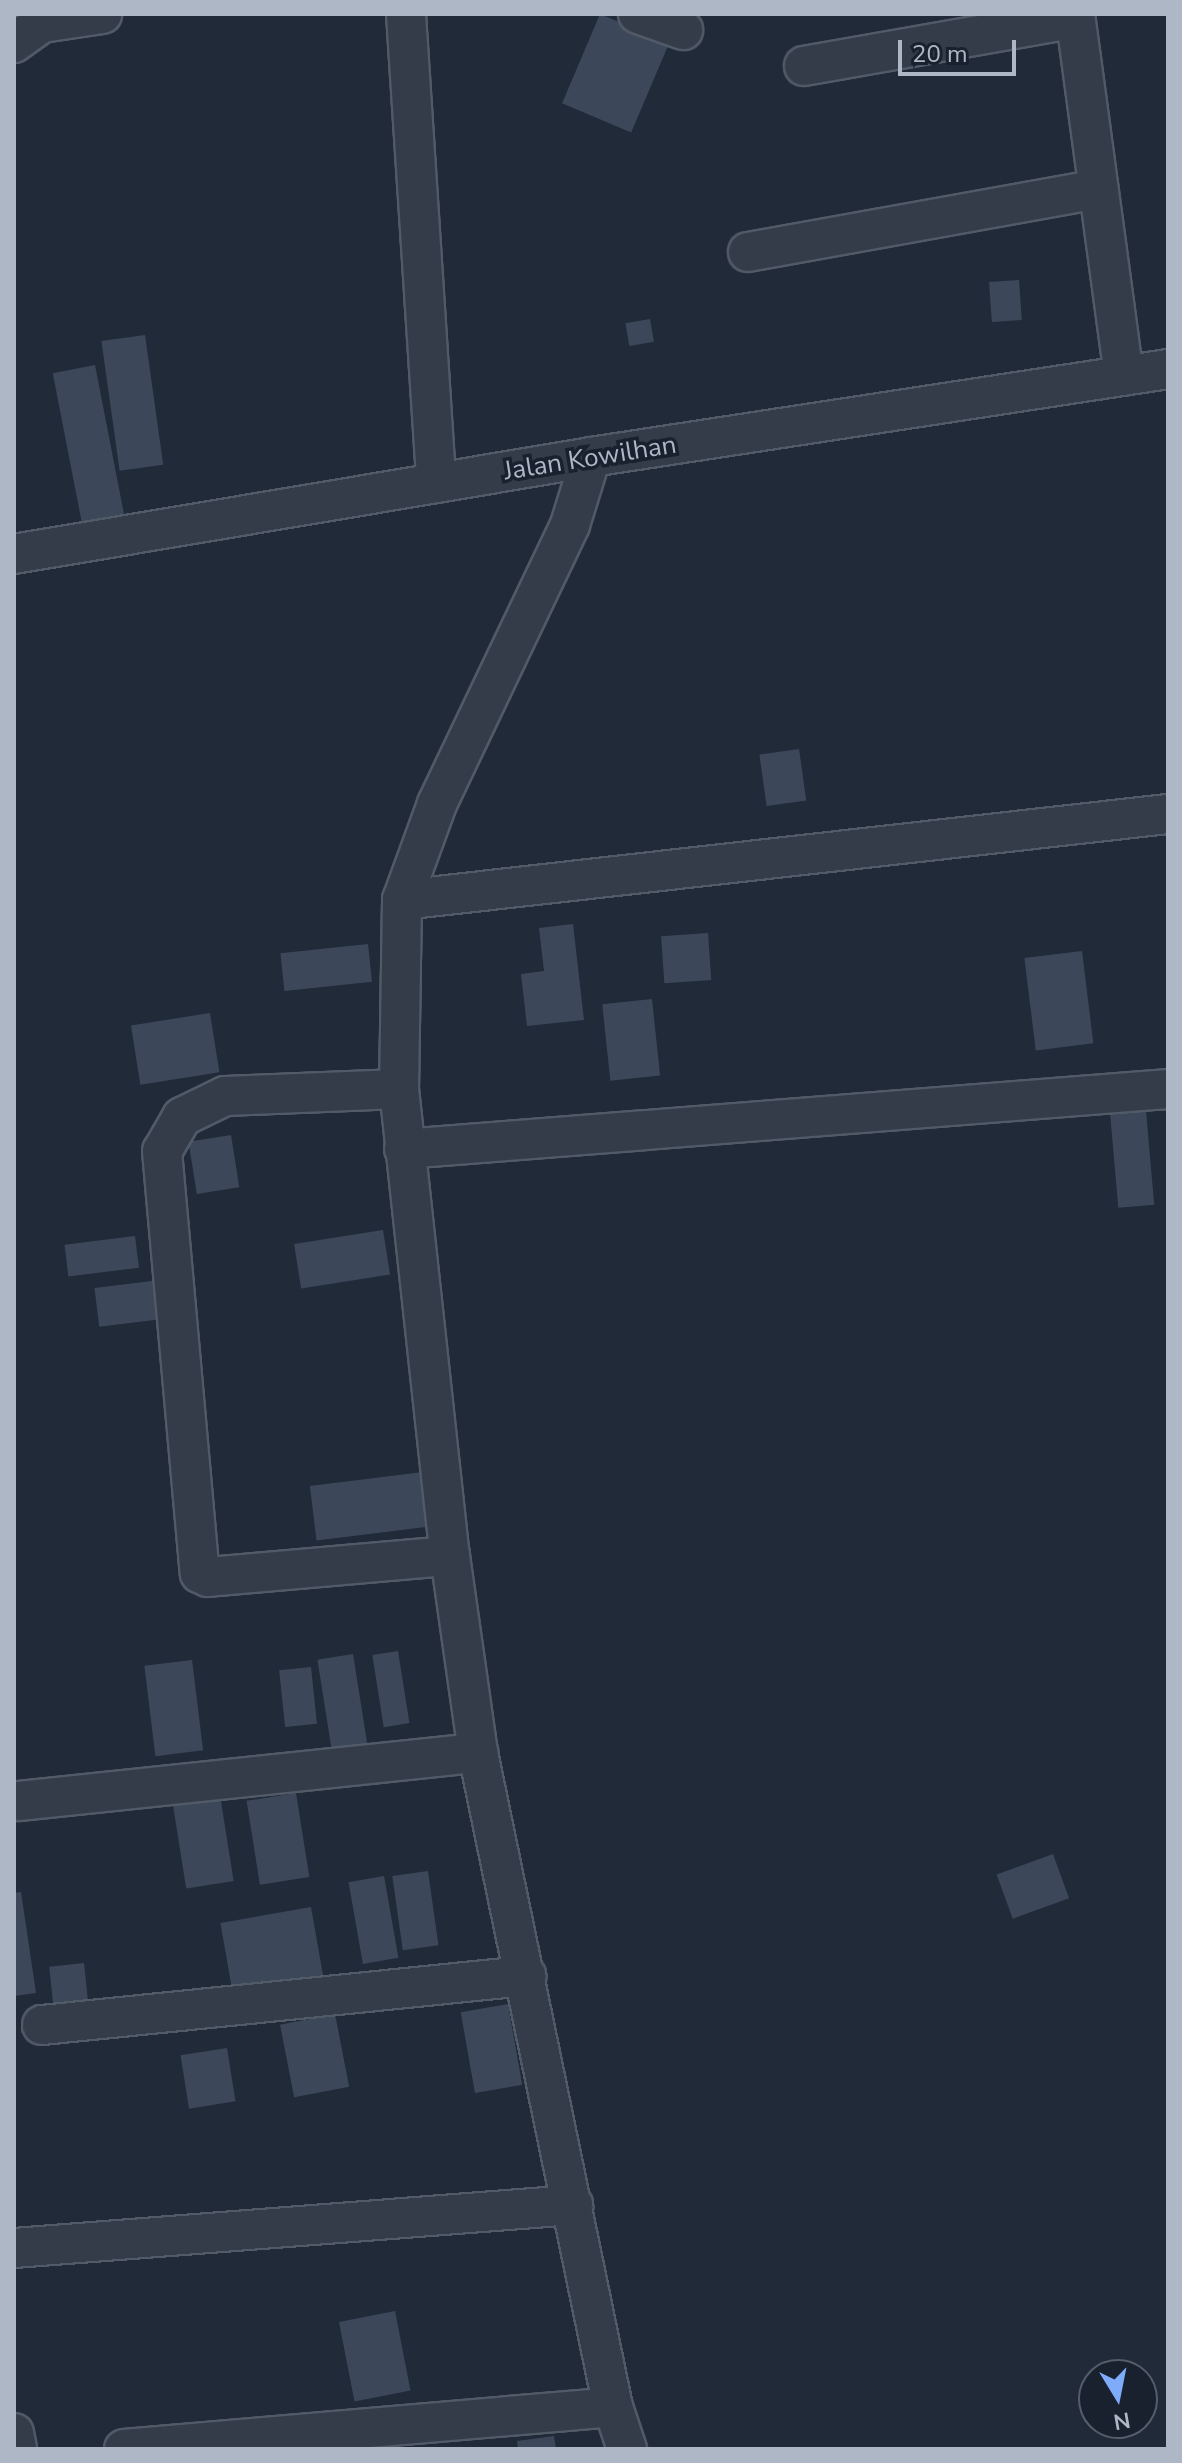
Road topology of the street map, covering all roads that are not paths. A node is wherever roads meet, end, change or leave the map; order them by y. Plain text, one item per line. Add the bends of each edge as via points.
1 (102, 14) edge
2 (406, 14) edge
3 (638, 14) edge
4 (1075, 16) edge
5 (683, 30) dead end
6 (14, 43) edge
7 (804, 66) dead end
8 (1098, 189) junction
9 (748, 252) dead end
10 (1168, 369) edge
11 (1124, 376) junction
12 (591, 457) junction
13 (436, 483) junction
14 (14, 528) edge
15 (14, 554) edge
16 (1168, 814) edge
17 (402, 900) junction
18 (399, 1089) junction
19 (1168, 1089) edge
20 (404, 1149) junction
21 (450, 1556) junction
22 (478, 1753) junction
23 (19, 1801) dead end
24 (527, 1976) junction
25 (42, 2025) dead end
26 (573, 2205) junction
27 (14, 2248) edge
28 (613, 2407) junction
29 (14, 2433) edge
30 (17, 2449) edge
31 (124, 2449) edge
32 (627, 2449) edge

1 - 6 street via 42,23
2 - 13 street
3 - 5 street
4 - 7 street
4 - 8 street
8 - 9 street
8 - 11 street
10 - 11 street, Jalan Kowilhan
11 - 12 street, Jalan Kowilhan
12 - 13 street, Jalan Kowilhan
12 - 17 street via 570,525 437,804
13 - 15 street, Jalan Kowilhan
14 - 15 street
16 - 17 street
17 - 18 street
18 - 20 street
18 - 21 street via 225,1096 182,1117 162,1151 200,1573 208,1577
19 - 20 street
20 - 21 street
21 - 22 street
22 - 23 street
22 - 24 street
24 - 25 street
24 - 26 street
26 - 27 street
26 - 28 street
28 - 31 street
28 - 32 street
29 - 30 street

